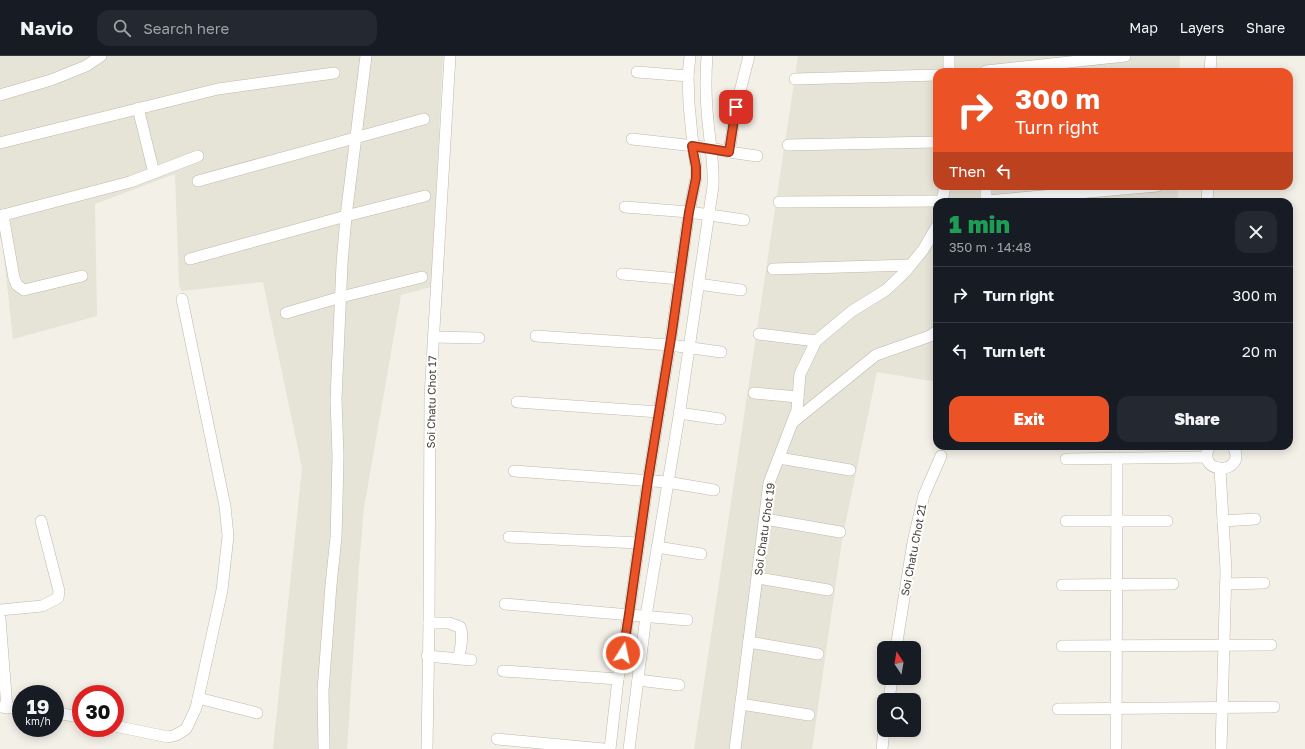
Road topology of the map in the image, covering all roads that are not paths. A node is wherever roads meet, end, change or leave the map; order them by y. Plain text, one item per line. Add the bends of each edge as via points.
1 (101, 56) edge
2 (366, 56) edge
3 (450, 56) edge
4 (690, 56) edge
5 (707, 56) edge
6 (749, 56) edge
7 (949, 56) edge
8 (1125, 56) edge
9 (1210, 56) edge
10 (949, 68) edge
11 (1021, 68) edge
12 (1210, 68) edge
13 (637, 72) dead end
14 (334, 73) dead end
15 (933, 75) edge
16 (688, 76) junction
17 (795, 79) dead end
18 (0, 95) edge
19 (138, 108) junction
20 (424, 119) dead end
21 (355, 138) junction
22 (632, 139) dead end
23 (933, 142) edge
24 (0, 143) edge
25 (788, 145) dead end
26 (692, 146) junction
27 (712, 148) junction
28 (729, 152) junction
29 (198, 156) dead end
30 (757, 156) dead end
31 (154, 173) junction
32 (198, 181) dead end
33 (1114, 190) edge
34 (425, 196) dead end
35 (1029, 198) edge
36 (933, 201) edge
37 (779, 202) dead end
38 (625, 207) dead end
39 (689, 212) junction
40 (2, 215) edge
41 (708, 215) junction
42 (346, 216) junction
43 (744, 220) dead end
44 (933, 233) edge
45 (190, 259) dead end
46 (911, 265) junction
47 (773, 269) dead end
48 (622, 274) dead end
49 (82, 276) dead end
50 (422, 277) dead end
51 (680, 279) junction
52 (698, 284) junction
53 (741, 290) dead end
54 (341, 297) junction
55 (182, 299) dead end
56 (286, 313) dead end
57 (759, 334) dead end
58 (933, 335) edge
59 (536, 336) dead end
60 (433, 337) junction
61 (479, 338) dead end
62 (816, 341) junction
63 (670, 345) junction
64 (689, 348) junction
65 (721, 352) dead end
66 (754, 393) dead end
67 (798, 397) junction
68 (517, 402) dead end
69 (659, 412) junction
70 (679, 413) junction
71 (720, 419) dead end
72 (792, 422) junction
73 (1234, 450) edge
74 (1208, 451) edge
75 (941, 456) dead end
76 (779, 458) junction
77 (1117, 458) junction
78 (1066, 459) dead end
79 (1220, 469) junction
80 (850, 470) dead end
81 (514, 471) dead end
82 (648, 480) junction
83 (668, 482) junction
84 (714, 490) dead end
85 (765, 519) junction
86 (1255, 519) dead end
87 (41, 521) dead end
88 (1066, 521) dead end
89 (1117, 521) junction
90 (1167, 521) dead end
91 (1223, 521) junction
92 (840, 532) dead end
93 (509, 537) dead end
94 (639, 543) junction
95 (657, 547) junction
96 (701, 554) dead end
97 (758, 578) junction
98 (1264, 583) dead end
99 (1173, 584) dead end
100 (1226, 584) junction
101 (1062, 585) dead end
102 (1117, 585) junction
103 (828, 590) dead end
104 (505, 604) dead end
105 (0, 610) edge
106 (629, 614) junction
107 (646, 616) junction
108 (0, 619) edge
109 (687, 620) dead end
110 (429, 623) junction
111 (897, 641) edge
112 (749, 642) junction
113 (1224, 645) junction
114 (1271, 645) dead end
115 (1062, 646) dead end
116 (1116, 646) junction
117 (818, 654) dead end
118 (427, 656) junction
119 (459, 658) junction
120 (471, 660) dead end
121 (503, 671) dead end
122 (618, 679) junction
123 (638, 680) junction
124 (679, 684) dead end
125 (198, 698) junction
126 (741, 704) junction
127 (4, 707) edge
128 (1222, 707) junction
129 (1274, 707) dead end
130 (1116, 708) junction
131 (1058, 709) dead end
132 (257, 713) dead end
133 (809, 715) dead end
134 (124, 728) edge
135 (883, 737) edge
136 (497, 740) dead end
137 (324, 749) edge
138 (427, 749) edge
139 (604, 749) edge
140 (610, 749) edge
141 (629, 749) edge
142 (735, 749) edge
143 (882, 749) edge
144 (1116, 749) edge
145 (1221, 749) edge

1 - 18 street via 86,66 58,77
2 - 21 street
3 - 60 street, Soi Chatu Chot 17
4 - 16 street
5 - 27 street via 706,77
6 - 28 street via 736,107
7 - 10 street
8 - 11 street
9 - 12 street
13 - 16 street
14 - 19 street via 218,89
15 - 17 street
16 - 26 street
19 - 24 street
19 - 31 street
20 - 21 street
21 - 32 street
21 - 42 street
22 - 26 street
23 - 25 street
26 - 27 street
26 - 39 street via 696,178
27 - 28 street
27 - 41 street via 713,186
28 - 30 street
29 - 31 street
31 - 40 street via 130,182
33 - 35 street
34 - 42 street
36 - 37 street
38 - 39 street
39 - 41 street
39 - 51 street
40 - 49 street via 17,285 24,290
41 - 43 street
41 - 52 street
42 - 45 street
42 - 54 street
44 - 46 street, Soi Chatu Chot 19
46 - 47 street
46 - 62 street, Soi Chatu Chot 19 via 886,290 852,310
48 - 51 street
50 - 54 street
51 - 63 street
52 - 53 street
52 - 64 street
54 - 56 street
54 - 137 street via 336,399 336,537 323,691
55 - 125 street via 225,506 228,536 222,590
57 - 62 street
58 - 72 street via 876,355
59 - 63 street
60 - 61 street
60 - 110 street, Soi Chatu Chot 17 via 430,397
62 - 67 street, Soi Chatu Chot 19 via 800,374
63 - 64 street
63 - 69 street
64 - 65 street
64 - 70 street
66 - 67 street
67 - 72 street, Soi Chatu Chot 19 via 797,410
68 - 69 street
69 - 82 street
70 - 71 street
70 - 83 street
72 - 76 street, Soi Chatu Chot 19
73 - 79 street via 1236,455 1233,464
74 - 77 street
74 - 79 street via 1211,465
75 - 111 street, Soi Chatu Chot 21 via 924,495 912,542
76 - 80 street
76 - 85 street, Soi Chatu Chot 19 via 769,482
77 - 78 street
77 - 89 street
79 - 91 street
81 - 82 street
82 - 83 street
82 - 94 street
83 - 84 street
83 - 95 street
85 - 92 street
85 - 97 street, Soi Chatu Chot 19
86 - 91 street
87 - 105 street via 59,591 58,598 42,606
88 - 89 street
89 - 90 street
89 - 102 street
91 - 100 street
93 - 94 street
94 - 106 street
95 - 96 street
95 - 107 street
97 - 103 street
97 - 112 street, Soi Chatu Chot 19
98 - 100 street
99 - 102 street
100 - 113 street
101 - 102 street
102 - 116 street
104 - 106 street
106 - 107 street
106 - 122 street
107 - 109 street
107 - 123 street
108 - 127 street
110 - 118 street, Soi Chatu Chot 17
110 - 119 street via 449,623 460,627 462,638
112 - 117 street
112 - 126 street, Soi Chatu Chot 19
113 - 114 street
113 - 116 street
113 - 128 street
115 - 116 street
116 - 130 street
118 - 119 street
118 - 138 street, Soi Chatu Chot 17
119 - 120 street
121 - 122 street
122 - 140 street
123 - 124 street
123 - 141 street
125 - 132 street
125 - 134 street via 186,729 176,735 168,737
126 - 133 street
126 - 142 street, Soi Chatu Chot 19
128 - 129 street
128 - 130 street
128 - 145 street
130 - 131 street
130 - 144 street
135 - 143 street
136 - 139 street

